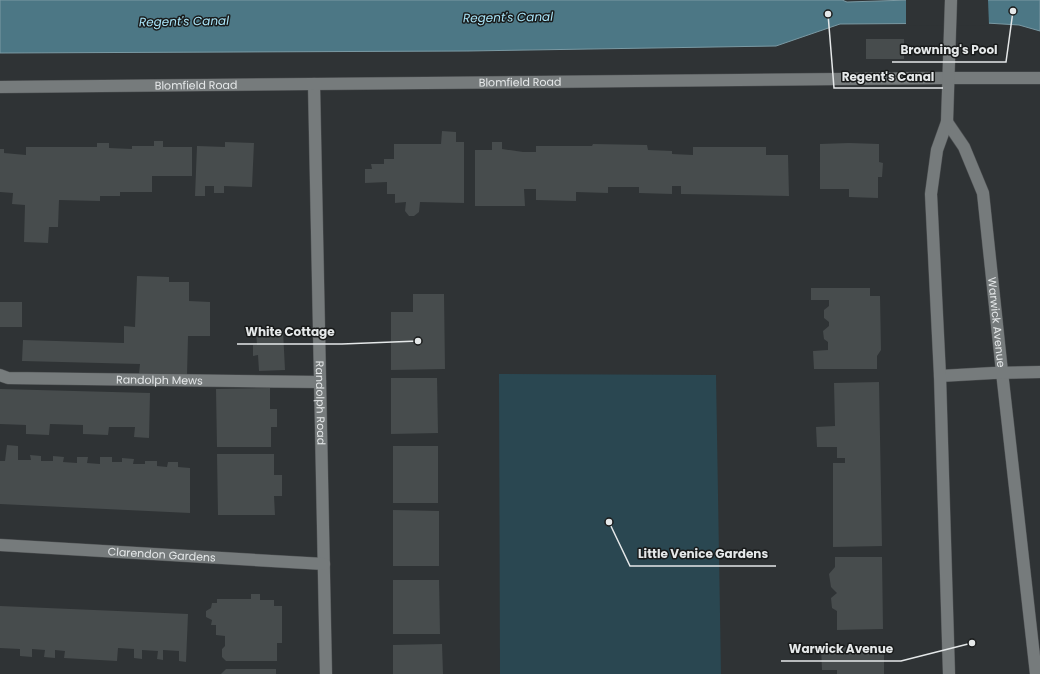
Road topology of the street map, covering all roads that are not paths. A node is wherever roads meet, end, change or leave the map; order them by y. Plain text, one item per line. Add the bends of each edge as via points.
1 (951, 0) edge
2 (948, 78) junction
3 (1040, 78) edge
4 (314, 84) junction
5 (0, 87) edge
6 (947, 122) junction
7 (1002, 372) junction
8 (1040, 372) edge
9 (0, 375) edge
10 (940, 376) junction
11 (320, 382) junction
12 (0, 545) edge
13 (324, 564) junction
14 (326, 674) edge
15 (949, 674) edge
16 (1036, 674) edge

1 - 2 street
2 - 3 street, Blomfield Road
2 - 4 street, Blomfield Road
2 - 6 street
4 - 5 street, Blomfield Road
4 - 11 street, Randolph Road
6 - 7 street, Warwick Avenue via 964,147 983,193
6 - 10 street via 937,150 931,194
7 - 8 street
7 - 10 street
7 - 16 street, Warwick Avenue
9 - 11 street, Randolph Mews via 8,378
10 - 15 street
11 - 13 street, Randolph Road
12 - 13 street, Clarendon Gardens
13 - 14 street, Randolph Road

